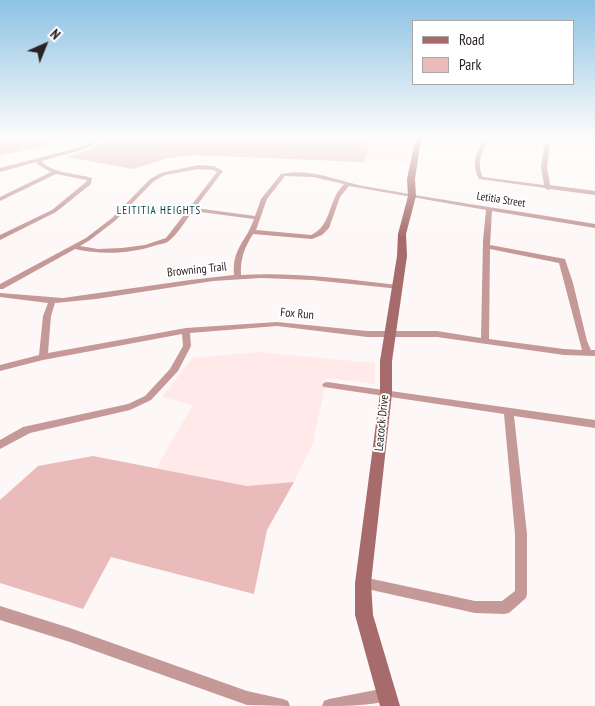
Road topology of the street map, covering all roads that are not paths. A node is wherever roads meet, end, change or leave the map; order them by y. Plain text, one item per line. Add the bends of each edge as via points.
1 (173, 172) edge
2 (219, 172) edge
3 (413, 172) edge
4 (478, 172) edge
5 (545, 172) edge
6 (54, 173) joint
7 (347, 184) junction
8 (548, 188) junction
9 (595, 194) edge
10 (412, 196) junction
11 (0, 199) edge
12 (488, 208) junction
13 (191, 209) junction
14 (258, 218) junction
15 (595, 226) edge
16 (252, 232) junction
17 (0, 238) edge
18 (487, 246) junction
19 (75, 247) junction
20 (238, 277) junction
21 (0, 287) edge
22 (397, 287) junction
23 (0, 295) edge
24 (52, 301) junction
25 (186, 331) junction
26 (391, 334) junction
27 (485, 339) junction
28 (591, 353) edge
29 (43, 358) junction
30 (0, 368) edge
31 (326, 385) dead end
32 (386, 393) junction
33 (509, 413) junction
34 (595, 424) edge
35 (0, 445) edge
36 (363, 584) junction
37 (0, 614) edge
38 (388, 700) edge
39 (283, 706) edge
40 (329, 706) edge

1 - 19 street via 152,180 114,218
2 - 13 street
3 - 10 street, Leacock Drive
4 - 8 street via 481,178
5 - 8 street
6 - 11 street
6 - 17 street via 90,179 54,211
7 - 10 street, Letitia Street
7 - 14 street, Letitia Street via 319,176 284,175 267,193
7 - 16 street via 339,192 322,235
8 - 9 street
10 - 12 street, Letitia Street
10 - 22 street, Leacock Drive via 402,234
12 - 15 street, Letitia Street
12 - 18 street
13 - 14 street
13 - 19 street via 168,239 157,244 104,251
14 - 16 street, Letitia Street
16 - 20 street, Letitia Street via 238,254
18 - 27 street
18 - 28 street via 562,261 570,280 582,340
19 - 21 street
20 - 22 street, Browning Trail via 310,277
20 - 24 street, Browning Trail
22 - 26 street, Leacock Drive
23 - 24 street, Browning Trail
24 - 29 street via 47,316
25 - 26 street, Fox Run via 277,324
25 - 29 street, Fox Run
25 - 35 street via 188,346 173,372 148,398 130,407 27,430
26 - 27 street, Fox Run
26 - 32 street, Leacock Drive via 386,361
27 - 28 street, Fox Run via 564,352
29 - 30 street, Fox Run
31 - 32 street
32 - 33 street
32 - 36 street, Leacock Drive
33 - 34 street
33 - 36 street via 521,534 521,594 504,608 475,607
36 - 38 street, Leacock Drive via 364,615
37 - 39 street via 70,635 247,698
38 - 40 street

